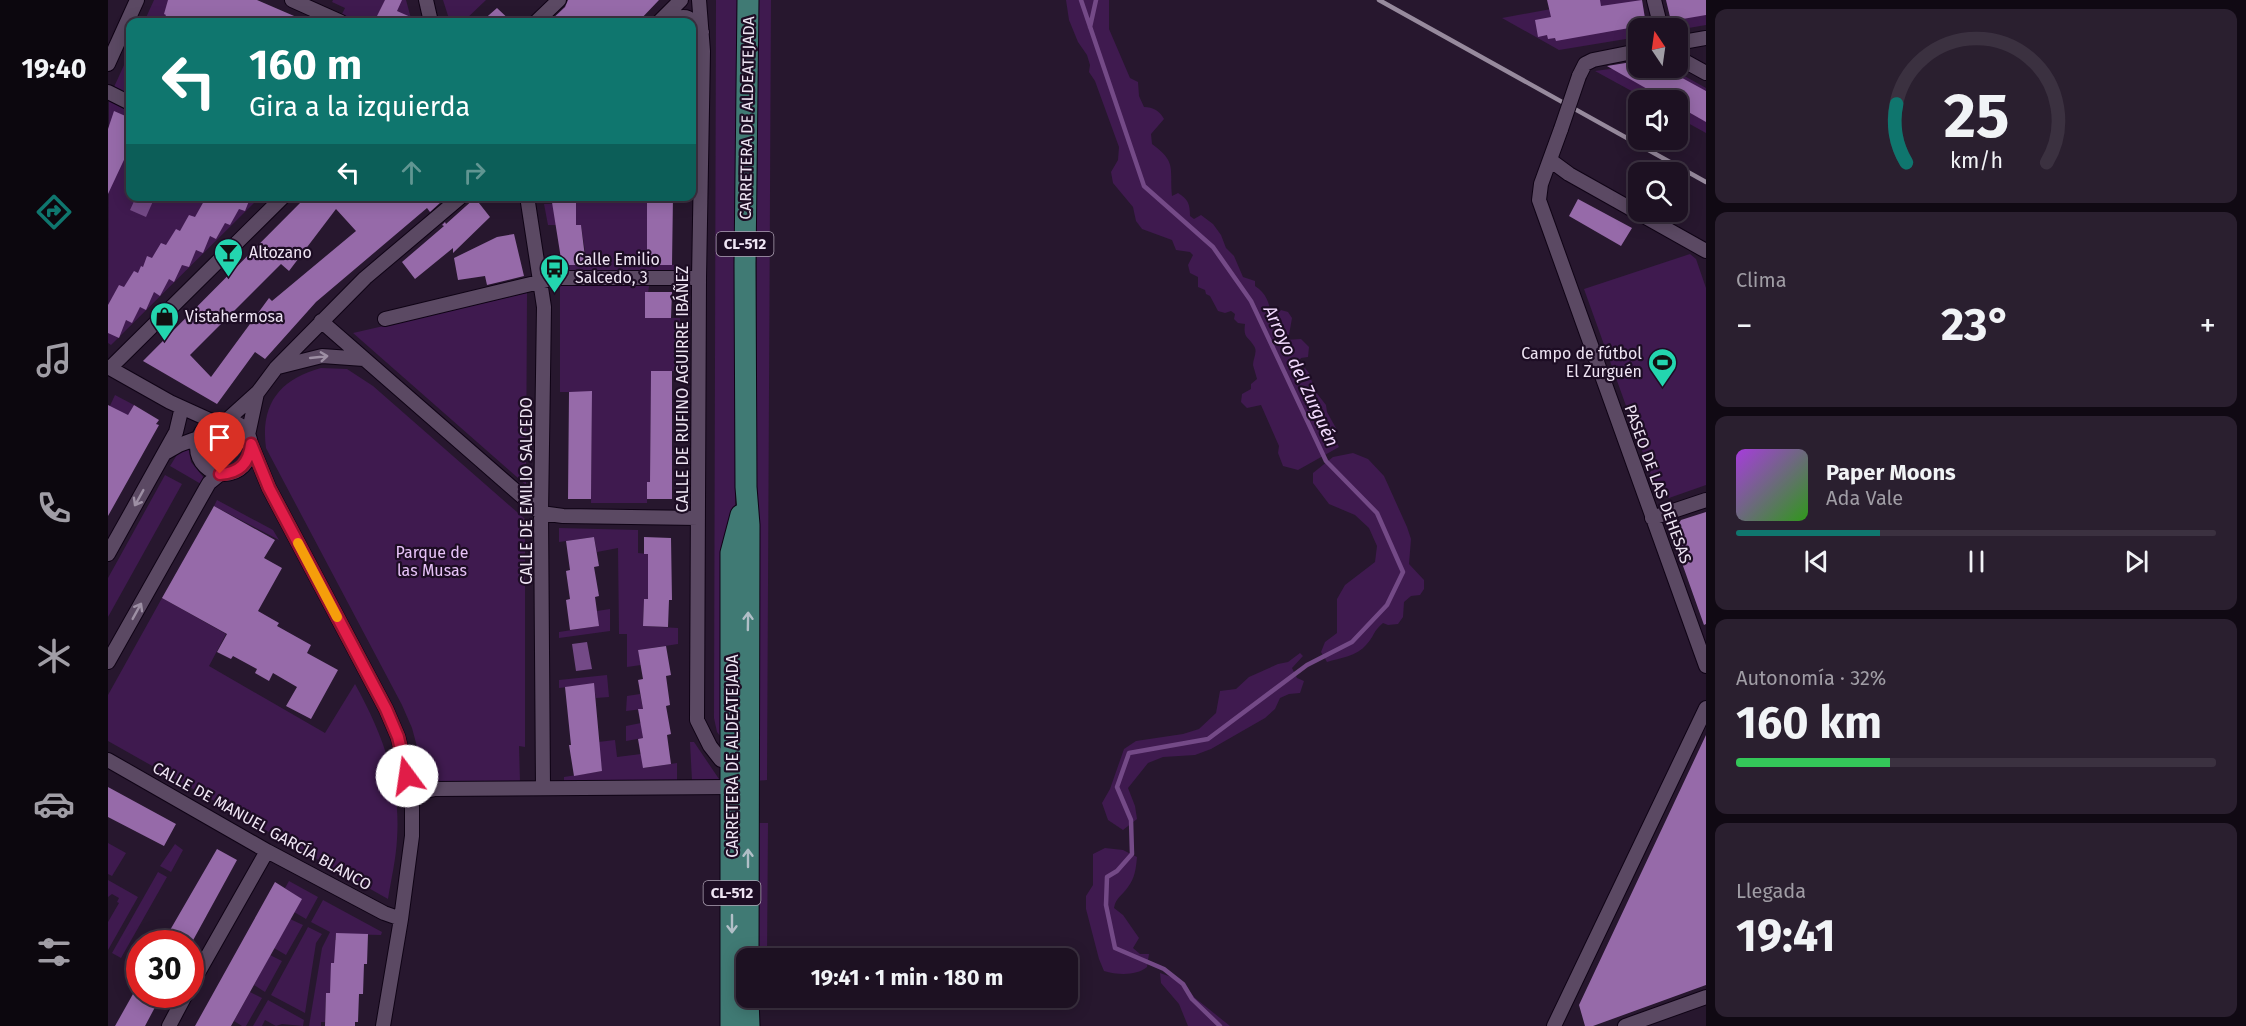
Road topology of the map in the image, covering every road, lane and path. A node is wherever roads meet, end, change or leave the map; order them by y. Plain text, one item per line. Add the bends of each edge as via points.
1 (137, 0) edge
2 (292, 0) edge
3 (426, 0) edge
4 (559, 0) edge
5 (681, 0) edge
6 (699, 0) edge
7 (748, 0) edge
8 (1654, 0) edge
9 (129, 18) edge
10 (332, 18) edge
11 (430, 18) edge
12 (540, 18) edge
13 (663, 18) edge
14 (1658, 18) edge
15 (126, 24) edge
16 (696, 24) edge
17 (702, 32) junction
18 (1700, 38) edge
19 (1628, 53) edge
20 (108, 63) edge
21 (1688, 63) edge
22 (1693, 66) junction
23 (1706, 73) edge
24 (108, 92) edge
25 (126, 101) edge
26 (1550, 160) junction
27 (279, 201) edge
28 (456, 201) edge
29 (528, 201) edge
30 (1706, 251) edge
31 (699, 278) junction
32 (541, 280) junction
33 (385, 319) dead end
34 (321, 321) junction
35 (364, 359) junction
36 (109, 367) edge
37 (276, 368) junction
38 (258, 392) junction
39 (175, 406) junction
40 (220, 421) junction
41 (199, 437) junction
42 (250, 440) junction
43 (164, 455) junction
44 (238, 470) junction
45 (220, 474) junction
46 (268, 487) junction
47 (746, 488) junction
48 (1706, 500) edge
49 (541, 513) junction
50 (698, 518) junction
51 (1652, 518) junction
52 (108, 554) edge
53 (108, 662) edge
54 (747, 664) junction
55 (1706, 666) edge
56 (1706, 708) edge
57 (108, 760) edge
58 (732, 761) junction
59 (732, 787) junction
60 (543, 788) junction
61 (412, 794) junction
62 (267, 851) junction
63 (401, 919) junction
64 (748, 948) edge
65 (204, 962) edge
66 (1706, 998) edge
67 (179, 1008) edge
68 (748, 1008) edge
69 (1560, 1022) edge
70 (169, 1026) edge
71 (383, 1026) edge
72 (731, 1026) edge
73 (749, 1026) edge
74 (1625, 1026) edge

1 - 9 street
2 - 10 street
3 - 11 street
4 - 12 street
5 - 13 street
6 - 17 street, CALLE DE RUFINO AGUIRRE IBÁÑEZ
7 - 47 main road, CARRETERA DE ALDEATEJADA / CL-512
8 - 14 street
15 - 20 street
16 - 17 street
17 - 31 street, CALLE DE RUFINO AGUIRRE IBÁÑEZ
18 - 22 street via 1691,49
19 - 26 street, PASEO DE LAS DEHESAS, bridge via 1585,64
21 - 22 street
22 - 23 street
24 - 25 street
26 - 30 street
26 - 51 street, PASEO DE LAS DEHESAS via 1539,200
27 - 36 street
28 - 34 street
29 - 32 street, CALLE DE EMILIO SALCEDO
31 - 32 street
31 - 50 street, CALLE DE RUFINO AGUIRRE IBÁÑEZ
32 - 33 street
32 - 49 street, CALLE DE EMILIO SALCEDO
34 - 35 street
34 - 37 street
37 -> 35 street via 322,356
35 - 49 street
36 - 39 street
37 - 38 street
38 - 40 street
38 - 42 street
39 - 40 street
39 - 41 street
39 - 43 street via 176,432
40 - 41 street via 203,429
40 - 42 street via 240,425
41 - 43 street
41 - 45 street via 198,457 203,465
42 - 44 street via 250,454
42 - 46 street
43 -> 52 street
44 - 45 street
44 - 46 street via 253,475
53 -> 45 street via 209,483
46 - 61 street via 386,709 398,737
54 -> 47 main road, CARRETERA DE ALDEATEJADA / CL-512
47 - 58 main road, CARRETERA DE ALDEATEJADA / CL-512 via 731,553
48 - 51 street
49 - 50 street
49 - 60 street, CALLE DE EMILIO SALCEDO
50 - 58 street, CALLE DE RUFINO AGUIRRE IBÁÑEZ via 697,720 721,760
51 - 55 street, PASEO DE LAS DEHESAS
54 - 58 main road via 740,694 740,751
64 -> 54 main road, CARRETERA DE ALDEATEJADA / CL-512
56 - 69 street
57 - 62 street, CALLE DE MANUEL GARCÍA BLANCO
58 - 59 main road, CARRETERA DE ALDEATEJADA / CL-512
59 - 60 street
59 -> 72 main road, CARRETERA DE ALDEATEJADA / CL-512
60 - 61 street via 435,789
61 - 63 street via 412,836
62 - 63 street, CALLE DE MANUEL GARCÍA BLANCO
62 - 65 street
63 - 71 street
66 - 74 street
67 - 70 street
68 - 73 main road

